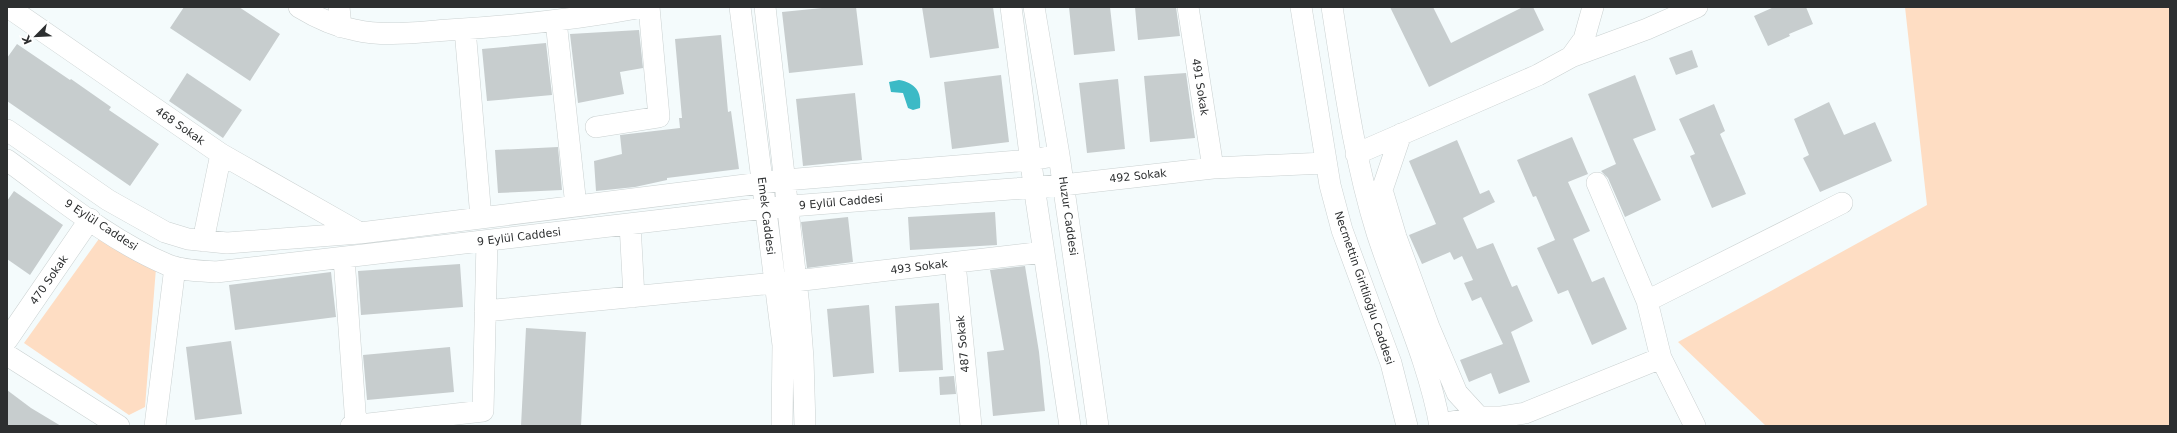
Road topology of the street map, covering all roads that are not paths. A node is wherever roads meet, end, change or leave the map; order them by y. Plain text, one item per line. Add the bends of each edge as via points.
1 (8, 7) edge
2 (299, 7) edge
3 (643, 7) edge
4 (649, 7) edge
5 (740, 7) edge
6 (764, 7) edge
7 (1011, 7) edge
8 (1034, 7) edge
9 (1188, 7) edge
10 (1301, 7) edge
11 (1332, 7) edge
12 (1593, 7) edge
13 (1697, 7) edge
14 (340, 17) edge
15 (556, 21) junction
16 (465, 29) junction
17 (1571, 57) junction
18 (596, 127) dead end
19 (7, 130) edge
20 (1401, 134) junction
21 (221, 154) junction
22 (1356, 154) junction
23 (1059, 155) junction
24 (7, 160) edge
25 (1031, 160) junction
26 (1325, 163) junction
27 (1213, 168) junction
28 (785, 180) junction
29 (762, 183) junction
30 (1597, 183) dead end
31 (1063, 185) junction
32 (1034, 186) junction
33 (1842, 203) dead end
34 (576, 206) junction
35 (788, 206) junction
36 (765, 208) junction
37 (481, 218) junction
38 (90, 219) junction
39 (630, 224) junction
40 (360, 233) junction
41 (203, 241) junction
42 (487, 241) junction
43 (1044, 252) junction
44 (344, 258) junction
45 (955, 263) junction
46 (175, 267) junction
47 (785, 282) junction
48 (634, 297) junction
49 (1647, 301) junction
50 (485, 311) junction
51 (7, 340) edge
52 (7, 355) edge
53 (1660, 358) junction
54 (1479, 417) junction
55 (1440, 425) edge
56 (119, 426) edge
57 (154, 426) edge
58 (353, 426) edge
59 (782, 426) edge
60 (804, 426) edge
61 (971, 426) edge
62 (1070, 426) edge
63 (1098, 426) edge
64 (1408, 426) edge
65 (1695, 426) edge

1 - 21 street, 468 Sokak
2 - 14 street via 322,21
3 - 15 street
4 - 18 street via 659,117
5 - 29 street, Emek Caddesi
6 - 28 street, Emek Caddesi
7 - 25 street
8 - 23 street, Huzur Caddesi
9 - 27 street, 491 Sokak
10 - 26 street, Necmettin Giritlioğlu Caddesi
11 - 22 street
12 - 17 street via 1584,39
13 - 17 street via 1647,29
14 - 16 street via 374,33
15 - 16 street
15 - 34 street
16 - 37 street
17 - 20 street via 1538,75
19 - 41 street via 108,200 166,232
20 - 22 street
20 - 54 street via 1382,190 1419,300 1454,386 1457,393
21 - 40 street, 468 Sokak
21 - 41 street
22 - 55 street via 1377,232 1421,356
23 - 25 street
23 - 31 street, Huzur Caddesi
24 - 38 street, 9 Eylül Caddesi
25 - 28 street
25 - 32 street
26 - 27 street, 492 Sokak
26 - 64 street, Necmettin Giritlioğlu Caddesi via 1342,230 1391,364
27 - 31 street, 492 Sokak
28 - 29 street
28 - 35 street, Emek Caddesi
29 - 34 street
29 - 36 street, Emek Caddesi
30 - 49 street
31 - 32 street, 9 Eylül Caddesi
31 - 63 street, Huzur Caddesi
32 - 35 street, 9 Eylül Caddesi
32 - 43 street
33 - 49 street
34 - 37 street
35 - 36 street, 9 Eylül Caddesi
35 - 47 street, Emek Caddesi
36 - 39 street, 9 Eylül Caddesi
36 - 47 street, Emek Caddesi
37 - 40 street
38 - 46 street, 9 Eylül Caddesi via 122,241
38 - 51 street, 470 Sokak
39 - 42 street, 9 Eylül Caddesi
39 - 48 street
40 - 41 street via 227,243
42 - 44 street, 9 Eylül Caddesi
42 - 50 street
43 - 45 street, 493 Sokak
43 - 62 street
44 - 46 street, 9 Eylül Caddesi via 216,272
44 - 58 street
45 - 47 street, 493 Sokak
45 - 61 street, 487 Sokak
46 - 57 street
47 - 48 street, 493 Sokak
47 - 59 street, Emek Caddesi
47 - 60 street, Emek Caddesi via 803,358
48 - 50 street, 493 Sokak
49 - 53 street
50 - 58 street via 483,411
52 - 56 street
53 - 54 street via 1525,413
53 - 65 street
54 - 55 street

